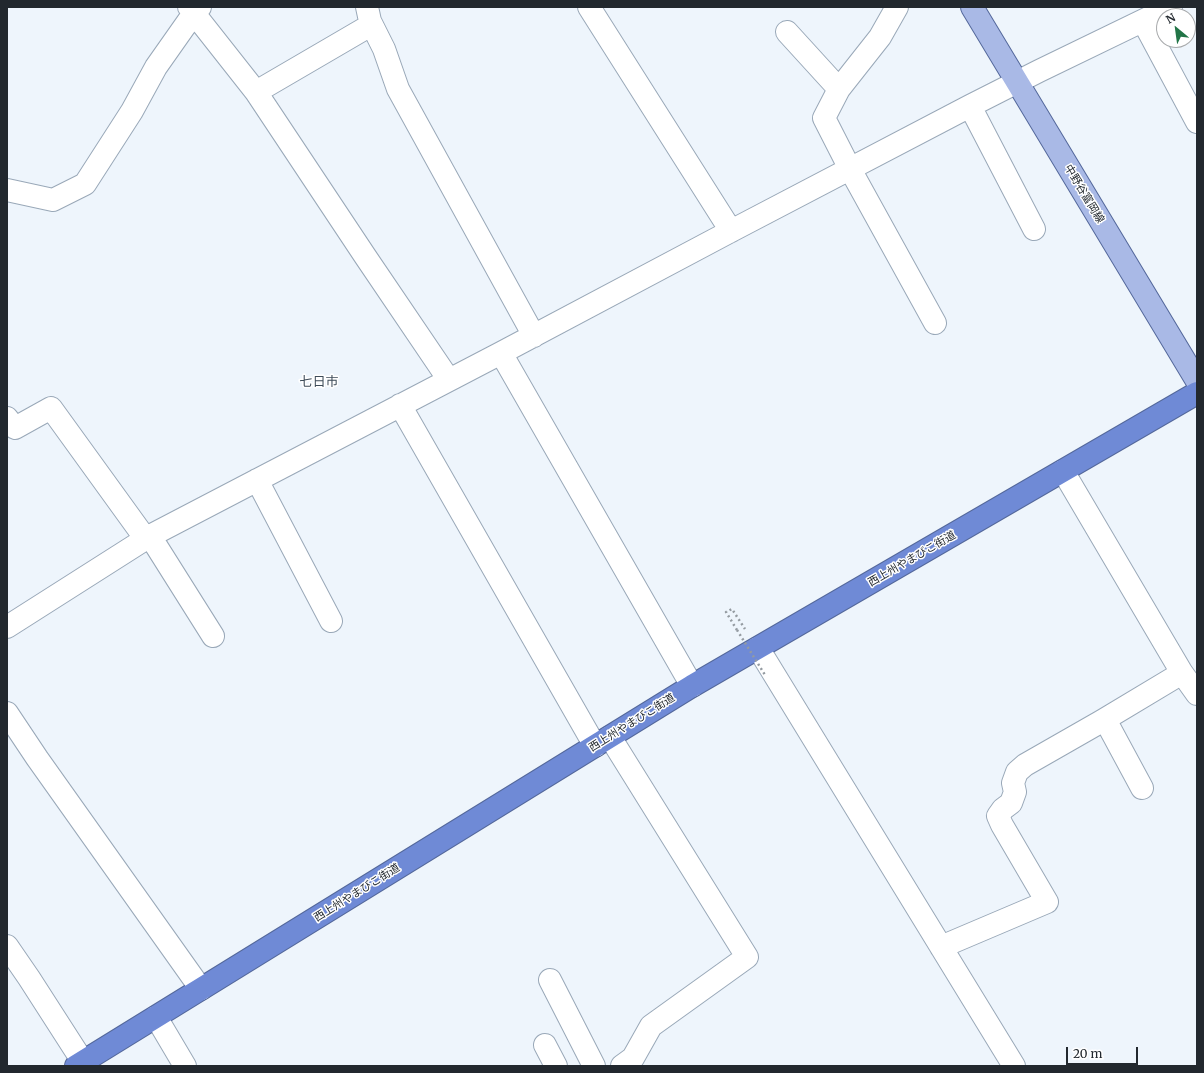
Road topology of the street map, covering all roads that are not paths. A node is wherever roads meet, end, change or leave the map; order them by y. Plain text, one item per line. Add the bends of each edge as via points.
1 (367, 7) edge
2 (589, 7) edge
3 (897, 7) edge
4 (972, 7) edge
5 (1171, 7) edge
6 (194, 9) edge
7 (1139, 16) edge
8 (364, 29) dead end
9 (787, 32) dead end
10 (1017, 82) junction
11 (839, 89) junction
12 (256, 92) junction
13 (970, 106) junction
14 (1197, 122) edge
15 (850, 169) junction
16 (7, 190) edge
17 (1034, 229) dead end
18 (732, 231) junction
19 (935, 323) dead end
20 (534, 336) junction
21 (501, 353) junction
22 (449, 380) junction
23 (1197, 381) edge
24 (1197, 393) edge
25 (400, 405) junction
26 (7, 418) edge
27 (1063, 471) junction
28 (257, 480) junction
29 (148, 537) junction
30 (331, 621) dead end
31 (7, 627) edge
32 (213, 636) dead end
33 (752, 640) junction
34 (1182, 673) junction
35 (692, 686) junction
36 (1197, 694) edge
37 (7, 713) edge
38 (1102, 721) junction
39 (602, 742) junction
40 (1142, 788) dead end
41 (7, 946) edge
42 (941, 947) junction
43 (550, 980) dead end
44 (202, 989) junction
45 (156, 1017) junction
46 (545, 1045) dead end
47 (80, 1064) edge
48 (185, 1066) edge
49 (556, 1066) edge
50 (594, 1066) edge
51 (622, 1066) edge
52 (1014, 1066) edge

1 - 20 street via 370,21 384,49 398,89
2 - 18 street
3 - 11 street via 880,37
4 - 10 main road, 中野谷富岡線
5 - 7 street
6 - 12 street
6 - 16 street via 85,184 53,200
7 - 10 street
7 - 14 street
8 - 12 street
9 - 11 street
10 - 13 street
10 - 23 main road, 中野谷富岡線
11 - 15 street via 824,118
12 - 22 street
13 - 15 street
13 - 17 street
15 - 18 street
15 - 19 street
18 - 20 street
20 - 21 street
21 - 22 street
21 - 35 street
22 - 25 street
24 - 27 highway, 西上州やまびこ街道
25 - 28 street
25 - 39 street
26 - 29 street via 14,428 51,408
27 - 33 highway, 西上州やまびこ街道
27 - 34 street
28 - 29 street
28 - 30 street
29 - 31 street
29 - 32 street
33 - 35 highway, 西上州やまびこ街道
33 - 42 street
34 - 36 street
34 - 38 street
35 - 39 highway, 西上州やまびこ街道
37 - 44 street
38 - 40 street via 1108,725
38 - 42 street via 1016,772 1013,783 1015,792 1011,803 998,816 1047,902
39 - 44 highway, 西上州やまびこ街道
39 - 51 street via 748,957 651,1026 633,1058
41 - 47 street
42 - 52 street
43 - 50 street
44 - 45 highway, 西上州やまびこ街道
45 - 47 highway, 西上州やまびこ街道
45 - 48 street
46 - 49 street

